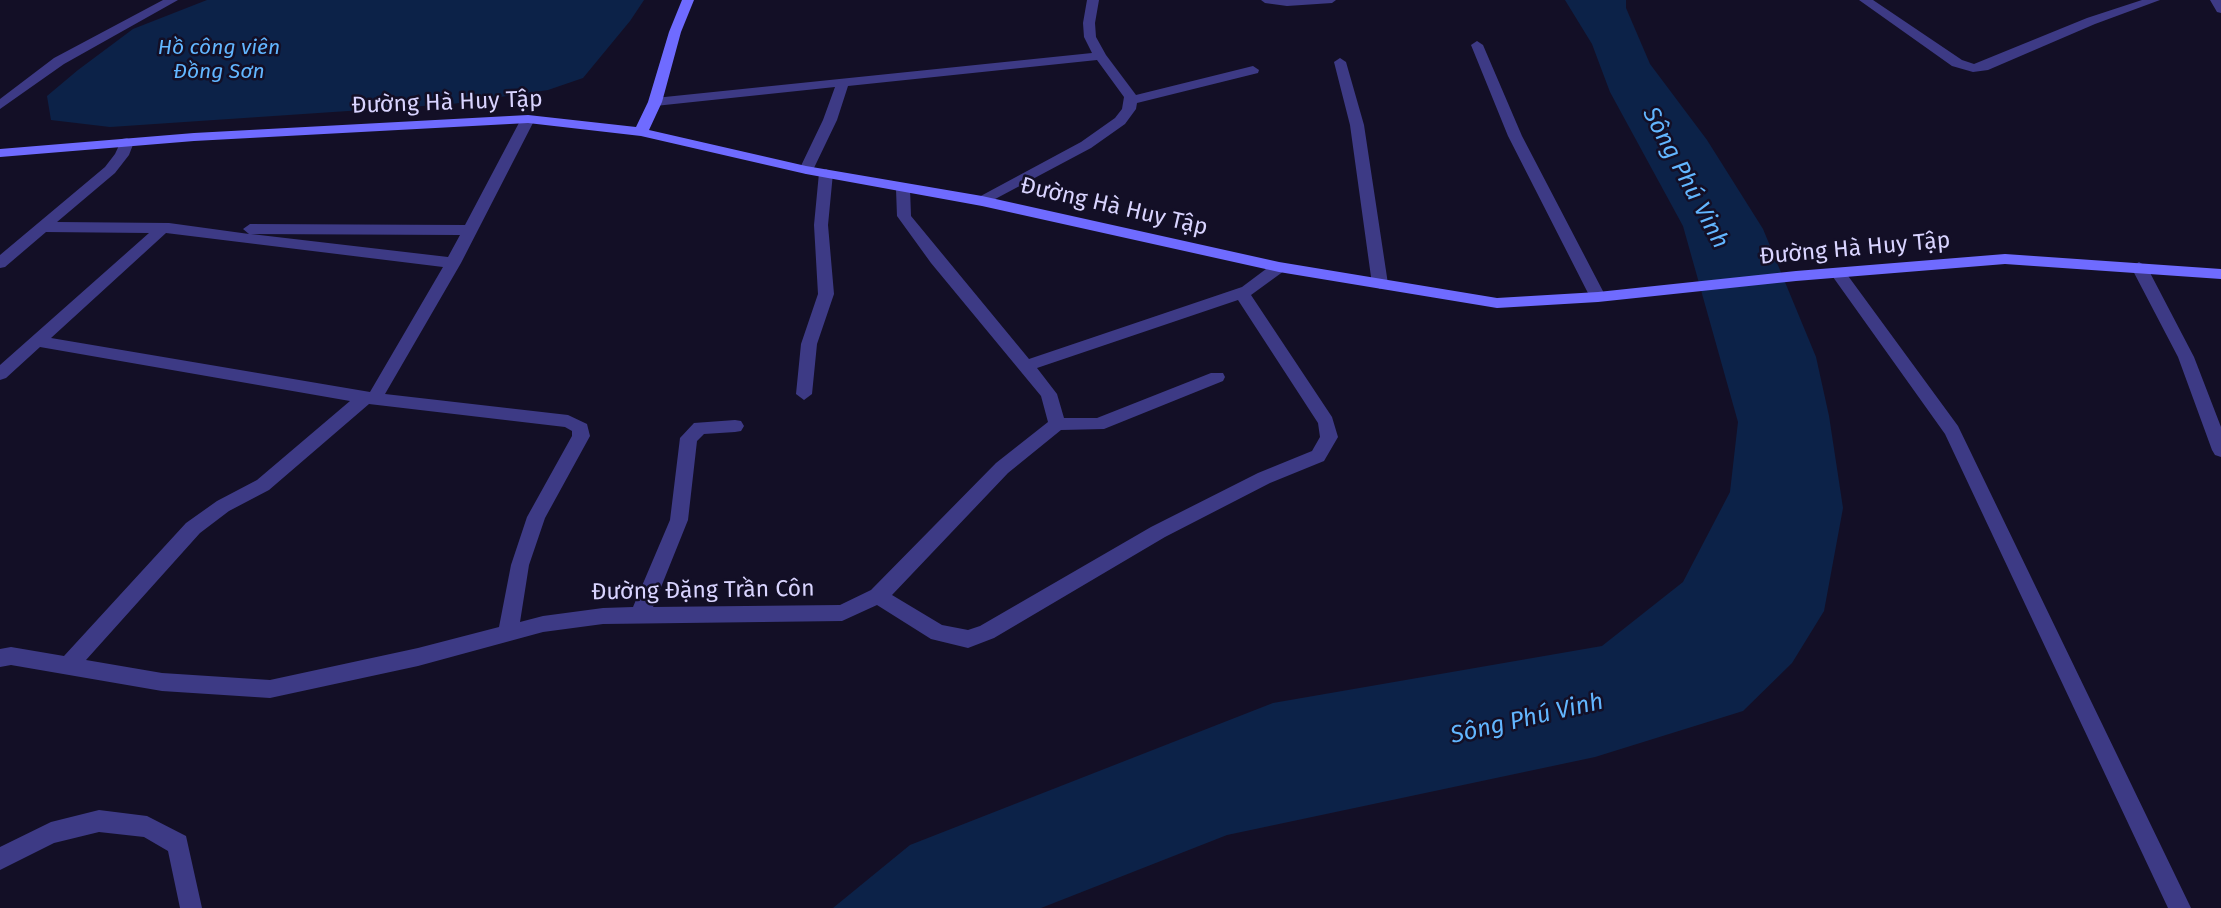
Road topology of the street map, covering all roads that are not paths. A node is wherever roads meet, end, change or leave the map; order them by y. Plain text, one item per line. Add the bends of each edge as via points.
1 (172, 0) edge
2 (688, 0) edge
3 (1093, 0) edge
4 (1265, 0) edge
5 (1332, 0) edge
6 (1865, 0) edge
7 (2154, 0) edge
8 (2217, 0) edge
9 (2221, 9) edge
10 (1477, 46) dead end
11 (1100, 56) junction
12 (1340, 62) dead end
13 (1253, 70) dead end
14 (842, 85) junction
15 (1132, 100) junction
16 (655, 102) junction
17 (0, 105) edge
18 (528, 118) junction
19 (641, 132) junction
20 (127, 142) junction
21 (0, 153) edge
22 (806, 170) junction
23 (826, 173) junction
24 (903, 189) junction
25 (982, 201) junction
26 (42, 227) junction
27 (163, 228) junction
28 (470, 230) junction
29 (0, 263) edge
30 (453, 263) junction
31 (1279, 267) junction
32 (2139, 267) junction
33 (1838, 273) junction
34 (2221, 274) edge
35 (1380, 284) junction
36 (1242, 293) junction
37 (1598, 297) junction
38 (37, 341) junction
39 (1026, 366) junction
40 (0, 374) edge
41 (1217, 377) dead end
42 (804, 394) dead end
43 (370, 398) junction
44 (1057, 424) junction
45 (736, 426) dead end
46 (2221, 450) edge
47 (878, 596) junction
48 (640, 615) junction
49 (508, 634) junction
50 (0, 658) edge
51 (67, 667) junction
52 (0, 859) edge
53 (191, 908) edge
54 (2180, 908) edge

1 - 17 street via 59,61
2 - 16 main road
3 - 11 street via 1088,28
4 - 5 lane
6 - 7 street via 1957,63 1973,68
8 - 9 street
10 - 37 street via 1515,136
11 - 14 street
11 - 15 street
12 - 35 street via 1357,125
13 - 15 street
14 - 16 street
14 - 22 street
15 - 25 street via 1120,121 1100,136
16 - 19 main road
18 - 19 main road, Đường Hà Huy Tập
18 - 20 main road, Đường Hà Huy Tập
18 - 28 street
19 - 22 main road, Đường Hà Huy Tập
20 - 21 main road, Đường Hà Huy Tập
20 - 26 street via 110,170
22 - 23 main road, Đường Hà Huy Tập
23 - 24 main road, Đường Hà Huy Tập
23 - 42 street via 821,225 826,294 809,344
24 - 25 main road, Đường Hà Huy Tập
24 - 39 street via 904,216
25 - 31 main road, Đường Hà Huy Tập
26 - 27 street
26 - 29 street
27 - 28 street
27 - 30 street
27 - 38 street
28 - 30 street
30 - 43 street
31 - 35 main road, Đường Hà Huy Tập
31 - 36 street
32 - 33 main road, Đường Hà Huy Tập via 2005,259
32 - 34 main road, Đường Hà Huy Tập
32 - 46 street via 2186,357
33 - 37 main road, Đường Hà Huy Tập
33 - 54 street via 1952,431
35 - 37 main road, Đường Hà Huy Tập via 1497,303
36 - 39 street
36 - 47 street via 1326,422 1329,437 1318,456 1158,532 968,639 938,633
38 - 40 street
38 - 43 street
39 - 44 street via 1049,394
41 - 44 street via 1098,424
43 - 49 street via 568,421 581,429 574,452 536,517 520,565
43 - 51 street via 263,485 193,528
44 - 47 street, Đường Đặng Trần Côn via 1002,468
45 - 48 street via 700,428 689,438 679,520
47 - 48 street, Đường Đặng Trần Côn via 842,613
48 - 49 street, Đường Đặng Trần Côn via 543,624
49 - 51 street, Đường Đặng Trần Côn via 270,689 162,681
50 - 51 street, Đường Đặng Trần Côn
52 - 53 street via 51,833 99,821 147,827 178,844

